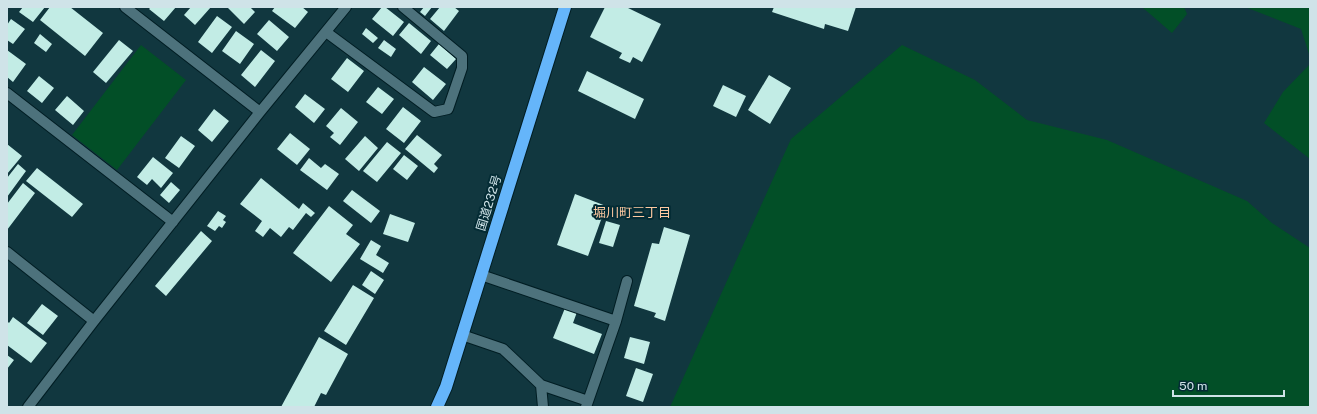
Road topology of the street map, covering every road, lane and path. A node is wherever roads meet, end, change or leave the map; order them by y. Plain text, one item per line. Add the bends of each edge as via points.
1 (125, 7) edge
2 (346, 7) edge
3 (403, 7) edge
4 (566, 7) edge
5 (326, 32) junction
6 (7, 93) edge
7 (260, 112) junction
8 (173, 222) junction
9 (7, 252) edge
10 (481, 275) junction
11 (627, 281) dead end
12 (94, 321) junction
13 (616, 321) junction
14 (462, 335) junction
15 (541, 385) junction
16 (587, 404) edge
17 (28, 407) edge
18 (437, 407) edge
19 (543, 407) edge

1 - 7 street
2 - 5 street
3 - 5 street via 462,56 462,68 448,109 434,112
4 - 10 highway, 国道232号
5 - 7 street
6 - 8 street
7 - 8 street
8 - 12 street
9 - 12 street
10 - 13 street
10 - 14 highway, 国道232号
11 - 13 street
12 - 17 street
13 - 16 street
14 - 15 street via 503,349
14 - 18 highway, 国道232号
15 - 16 street
15 - 19 street

